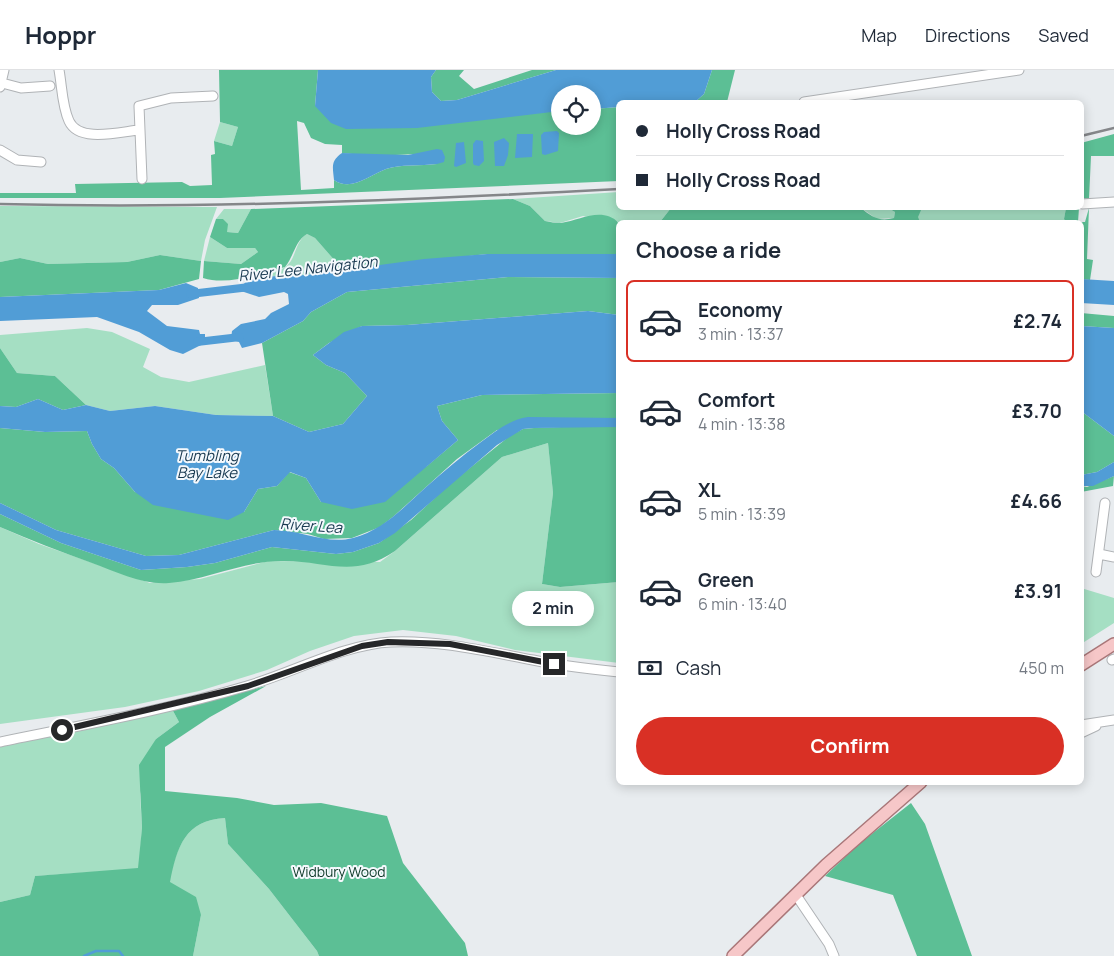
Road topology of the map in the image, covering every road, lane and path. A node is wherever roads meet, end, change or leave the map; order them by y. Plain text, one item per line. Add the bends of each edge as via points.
1 (4, 70) edge
2 (59, 70) edge
3 (1019, 70) edge
4 (1, 85) edge
5 (50, 86) dead end
6 (213, 96) dead end
7 (817, 100) edge
8 (139, 130) junction
9 (0, 150) edge
10 (41, 162) dead end
11 (142, 179) dead end
12 (1114, 202) edge
13 (1084, 204) edge
14 (1105, 503) dead end
15 (1099, 554) junction
16 (1114, 557) edge
17 (1096, 572) dead end
18 (1114, 644) edge
19 (1084, 662) edge
20 (616, 672) edge
21 (1114, 720) edge
22 (1102, 722) junction
23 (1084, 725) edge
24 (1084, 731) edge
25 (0, 742) edge
26 (918, 785) edge
27 (796, 895) junction
28 (733, 956) edge
29 (834, 956) edge

1 - 4 street
2 - 8 street via 68,119 76,129 91,134
3 - 7 street
4 - 5 street via 21,88
6 - 8 street via 171,98 143,104 137,110
8 - 11 street
9 - 10 street via 17,160
12 - 13 street
14 - 15 street
15 - 16 street
15 - 17 street
18 - 19 main road
20 - 25 street via 536,661 450,644 388,642 362,646 271,679 209,696 87,726
21 - 22 street
22 - 23 street
22 - 24 street
26 - 27 main road
27 - 28 main road
27 - 29 street

